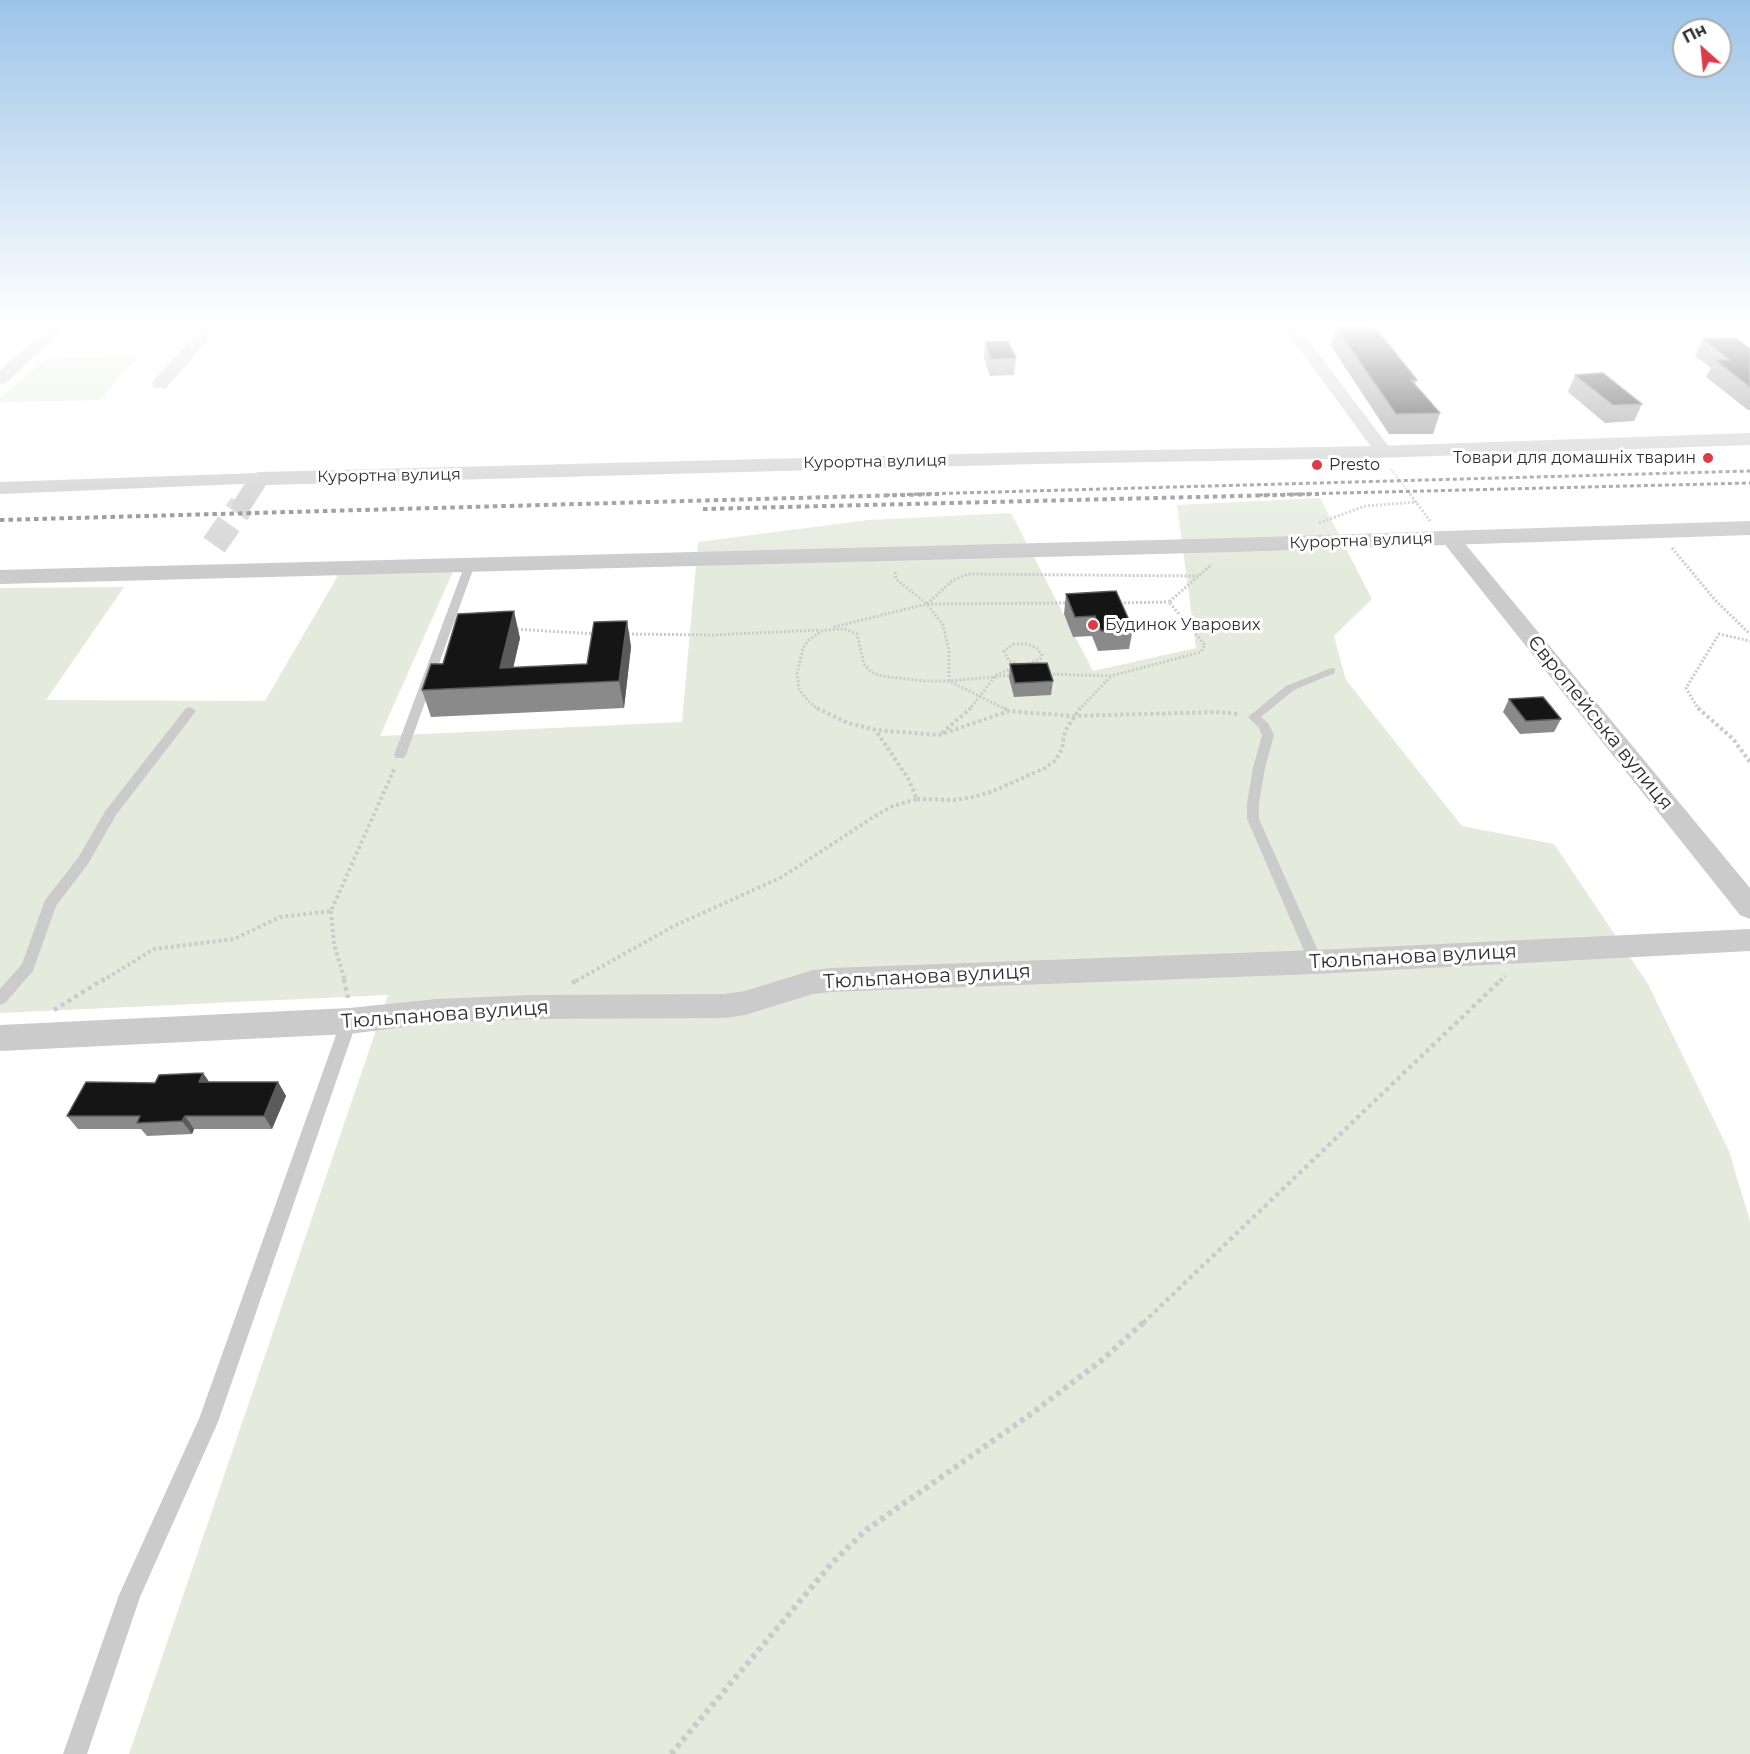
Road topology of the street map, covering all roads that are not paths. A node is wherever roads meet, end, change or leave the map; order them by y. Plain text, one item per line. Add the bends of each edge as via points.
1 (1347, 406) edge
2 (1750, 439) edge
3 (1380, 452) junction
4 (259, 479) junction
5 (0, 488) edge
6 (242, 505) tunnel mouth
7 (1750, 528) edge
8 (1447, 538) junction
9 (214, 545) tunnel mouth
10 (470, 564) junction
11 (196, 570) junction
12 (0, 577) edge
13 (1331, 671) dead end
14 (190, 711) dead end
15 (400, 755) road end
16 (1750, 908) edge
17 (1750, 940) edge
18 (1316, 962) junction
19 (0, 999) edge
20 (349, 1022) junction
21 (0, 1038) edge
22 (75, 1754) edge

1 - 3 street
2 - 3 street, Курортна вулиця
3 - 4 street, Курортна вулиця
4 - 5 street, Курортна вулиця
4 - 6 street
7 - 8 street, Курортна вулиця
8 - 10 street, Курортна вулиця
8 - 16 street, Європейська вулиця
9 - 11 street
10 - 11 street, Курортна вулиця
10 - 15 lane
11 - 12 street, Курортна вулиця
13 - 18 lane via 1290,688 1254,717 1268,735 1259,768 1253,819
14 - 19 lane via 111,813 83,861 50,904 28,967
17 - 18 street, Тюльпанова вулиця
18 - 20 street, Тюльпанова вулиця via 831,980 724,1006 519,1007 437,1011
20 - 21 street, Тюльпанова вулиця
20 - 22 lane via 208,1422 130,1595

